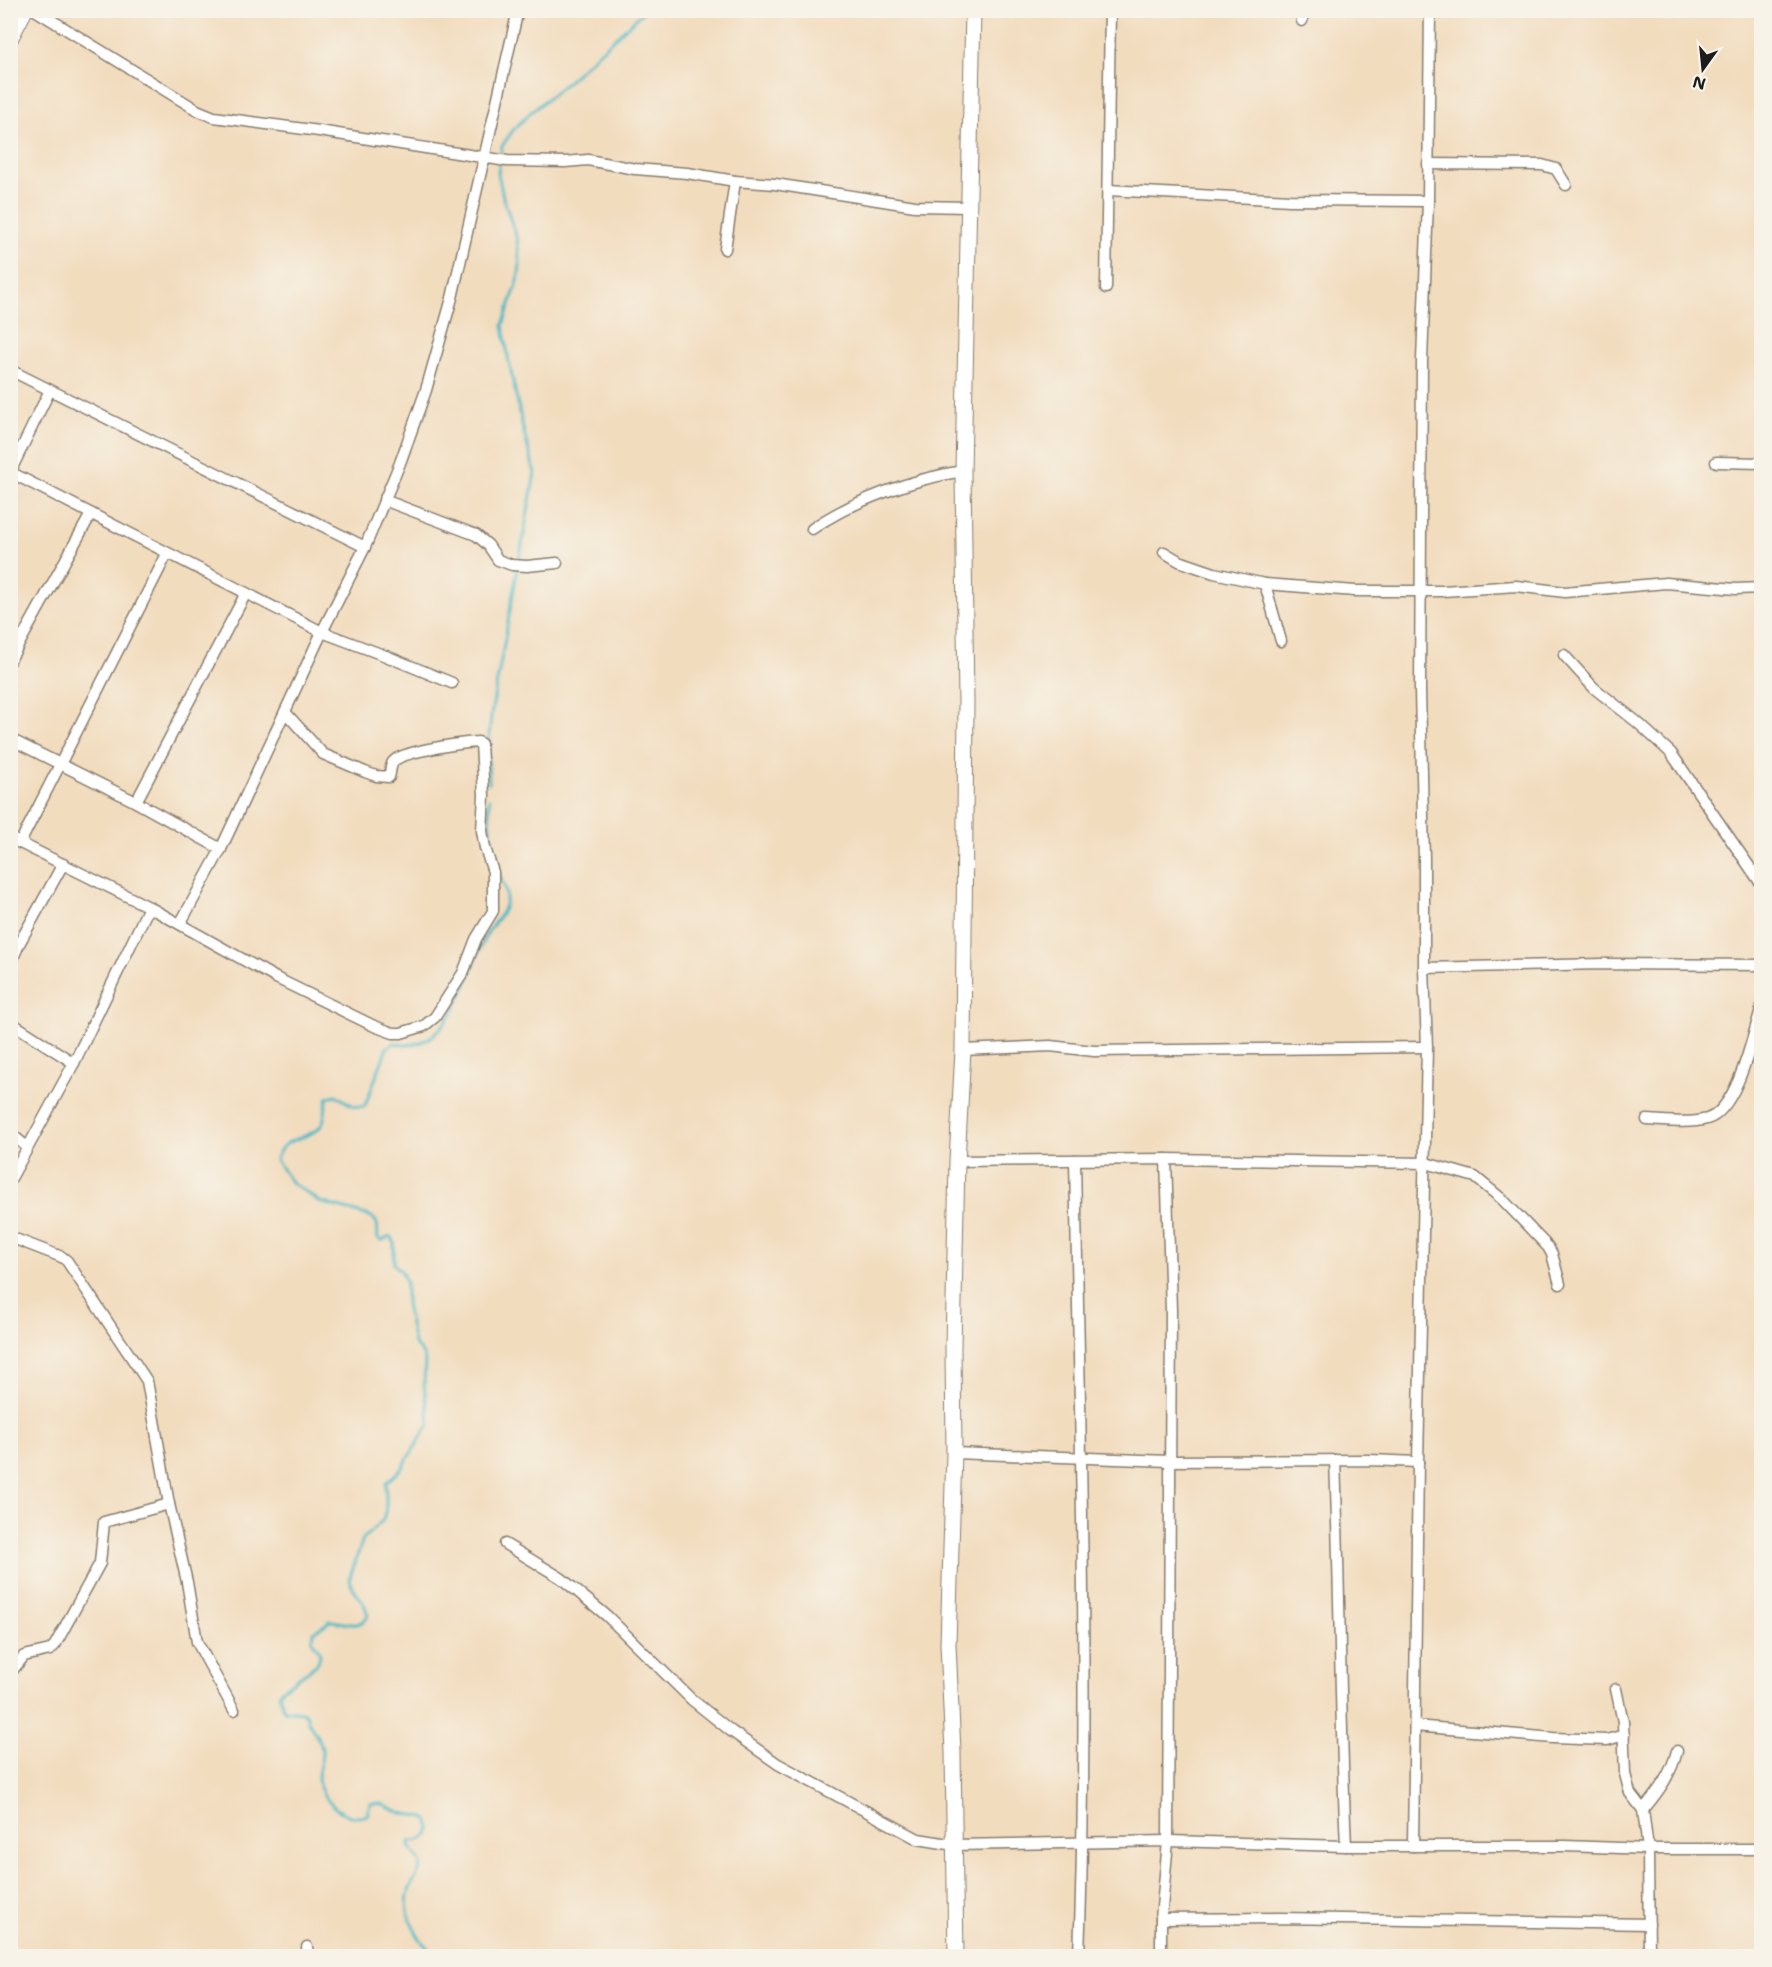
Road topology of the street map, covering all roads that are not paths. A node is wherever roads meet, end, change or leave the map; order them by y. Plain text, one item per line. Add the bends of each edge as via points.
1 (25, 10) edge
2 (35, 10) edge
3 (518, 10) edge
4 (974, 10) edge
5 (1110, 10) edge
6 (1430, 10) edge
7 (10, 39) edge
8 (488, 158) junction
9 (1428, 164) junction
10 (735, 182) junction
11 (1566, 185) dead end
12 (1108, 189) junction
13 (1428, 201) junction
14 (969, 207) junction
15 (725, 249) dead end
16 (1106, 288) dead end
17 (10, 370) edge
18 (50, 390) junction
19 (1716, 462) dead end
20 (1761, 463) edge
21 (963, 471) junction
22 (10, 472) edge
23 (384, 500) junction
24 (91, 514) junction
25 (812, 529) dead end
26 (365, 547) junction
27 (1164, 552) dead end
28 (167, 554) junction
29 (557, 563) dead end
30 (1265, 584) junction
31 (1761, 588) edge
32 (1420, 590) junction
33 (246, 592) junction
34 (322, 632) junction
35 (1281, 641) dead end
36 (1564, 655) dead end
37 (10, 660) edge
38 (452, 683) dead end
39 (285, 712) junction
40 (10, 740) edge
41 (60, 765) junction
42 (136, 802) junction
43 (15, 840) edge
44 (221, 849) junction
45 (63, 864) junction
46 (1761, 885) edge
47 (149, 907) junction
48 (180, 924) junction
49 (15, 939) edge
50 (10, 965) edge
51 (1761, 965) edge
52 (1424, 968) junction
53 (1761, 1006) edge
54 (10, 1022) edge
55 (1427, 1047) junction
56 (963, 1050) junction
57 (74, 1063) junction
58 (1647, 1120) dead end
59 (10, 1133) edge
60 (27, 1147) junction
61 (1166, 1159) junction
62 (1075, 1160) junction
63 (957, 1161) junction
64 (1426, 1163) junction
65 (10, 1180) edge
66 (10, 1237) edge
67 (1560, 1284) dead end
68 (954, 1453) junction
69 (1080, 1459) junction
70 (1335, 1460) junction
71 (1169, 1461) junction
72 (1418, 1462) junction
73 (169, 1504) junction
74 (505, 1544) dead end
75 (10, 1673) edge
76 (1616, 1689) dead end
77 (234, 1710) dead end
78 (1415, 1726) junction
79 (1624, 1735) junction
80 (1677, 1751) dead end
81 (1642, 1810) junction
82 (1083, 1841) junction
83 (1167, 1841) junction
84 (954, 1845) junction
85 (1346, 1846) junction
86 (1413, 1846) junction
87 (1648, 1849) junction
88 (1761, 1849) edge
89 (1161, 1919) junction
90 (1649, 1924) junction
91 (956, 1956) edge
92 (1079, 1956) edge
93 (1161, 1956) edge
94 (1649, 1956) edge

1 - 7 street
2 - 8 street via 205,114
3 - 8 street
4 - 14 street
5 - 12 street
6 - 9 street
8 - 10 street via 588,160
8 - 23 street via 426,390
9 - 11 street via 1542,165 1556,169
9 - 13 street
10 - 14 street via 915,206
10 - 15 street
12 - 13 street via 1290,200
12 - 16 street
13 - 32 street
14 - 21 street
17 - 18 street
18 - 22 street
18 - 26 street
19 - 20 street
21 - 25 street via 934,475 849,507
21 - 56 street
22 - 24 street
23 - 26 street
23 - 29 street via 476,536 498,560 527,566
24 - 28 street
24 - 37 street
26 - 34 street
27 - 30 street via 1214,573
28 - 33 street
28 - 41 street
30 - 32 street via 1354,591
30 - 35 street
31 - 32 street via 1666,583 1565,592 1516,586
32 - 52 street
33 - 34 street
33 - 42 street
34 - 38 street
34 - 39 street
36 - 46 street via 1594,688 1671,753
39 - 44 street
39 - 48 street via 323,754 376,776 389,777 392,762 407,755 467,743 481,744 482,831 493,872 494,903 463,973 435,1017 424,1026 393,1033 276,978
40 - 41 street
41 - 42 street
41 - 43 street
42 - 44 street
43 - 45 street
44 - 48 street
45 - 47 street
45 - 49 street
47 - 48 street
47 - 57 street
49 - 50 street
51 - 52 street
52 - 55 street
53 - 58 street via 1739,1079 1721,1112 1695,1121
54 - 57 street
55 - 56 street via 1094,1051 1045,1046
55 - 64 street
56 - 63 street
57 - 60 street
59 - 60 street
60 - 65 street
61 - 62 street
61 - 64 street
61 - 71 street via 1171,1310
62 - 63 street
62 - 69 street
63 - 68 street
64 - 67 street via 1475,1177 1503,1200 1548,1247
64 - 72 street
66 - 73 street via 67,1261 146,1377
68 - 69 street
68 - 84 street via 948,1644
69 - 71 street
69 - 82 street
70 - 71 street
70 - 72 street
70 - 85 street
71 - 83 street
72 - 78 street
73 - 75 street via 105,1521 100,1563 55,1645 50,1650 24,1656
73 - 77 street via 198,1646
74 - 84 street via 561,1578 607,1616 691,1699 778,1764 913,1837
76 - 79 street
78 - 79 street via 1553,1738 1607,1740
78 - 86 street
79 - 81 street via 1625,1774 1630,1793
80 - 81 street via 1663,1784
81 - 87 street
82 - 83 street
82 - 84 street
82 - 92 street
83 - 85 street
83 - 89 street
84 - 91 street
85 - 86 street
86 - 87 street
87 - 88 street
87 - 90 street
89 - 90 street
89 - 93 street
90 - 94 street

